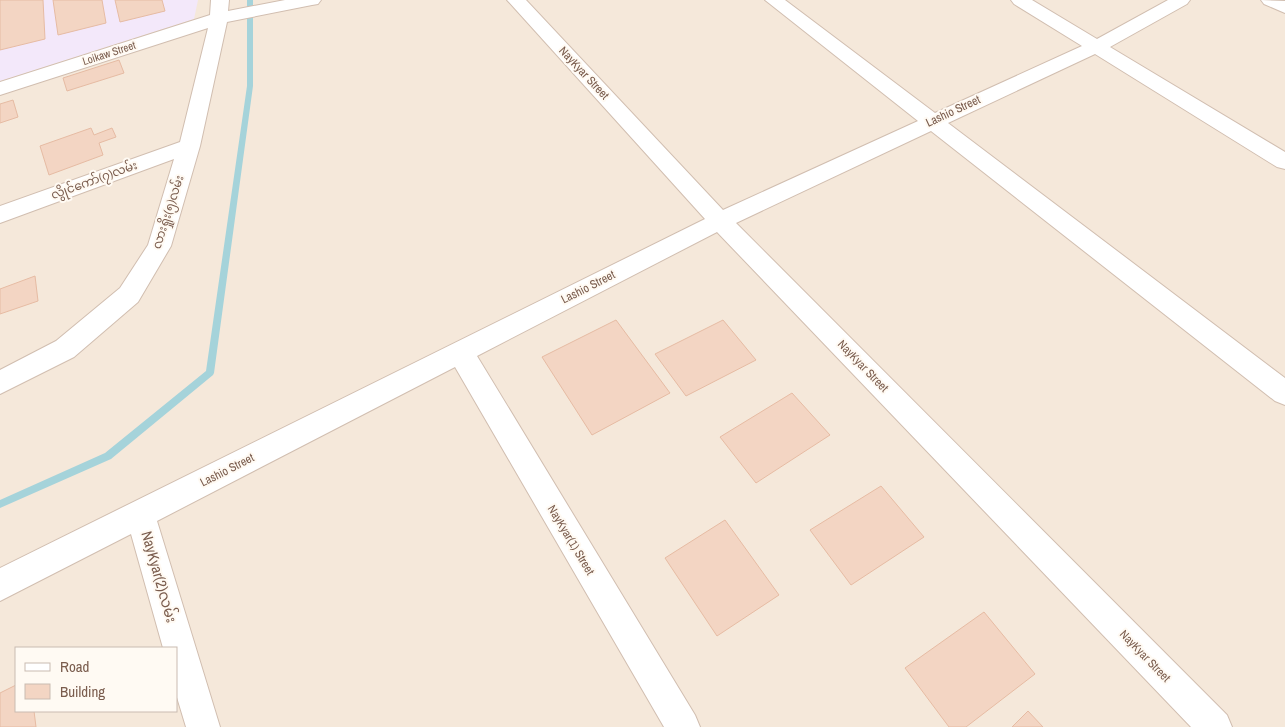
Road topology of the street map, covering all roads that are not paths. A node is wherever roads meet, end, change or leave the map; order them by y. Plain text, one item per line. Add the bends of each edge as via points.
1 (312, 0) edge
2 (516, 0) edge
3 (774, 0) edge
4 (1020, 0) edge
5 (1181, 0) edge
6 (1270, 0) edge
7 (1285, 8) edge
8 (225, 11) edge
9 (1095, 47) junction
10 (0, 89) edge
11 (933, 120) junction
12 (189, 146) junction
13 (1285, 162) edge
14 (0, 215) edge
15 (720, 221) junction
16 (460, 352) junction
17 (0, 383) edge
18 (1285, 393) edge
19 (140, 514) junction
20 (0, 585) edge
21 (203, 727) edge
22 (683, 727) edge
23 (1215, 727) edge

1 - 8 street, Loikaw Street via 262,11
2 - 15 street, NayKyar Street
3 - 11 street
4 - 9 street
5 - 9 street, Lashio Street
6 - 7 street
8 - 10 street, Loikaw Street
8 - 12 street, လားရှိုး(၅)လမ်း
9 - 11 street, Lashio Street
9 - 13 street
11 - 15 street, Lashio Street
11 - 18 street
12 - 14 street, လွိုင်ကော်(၇)လမ်း
12 - 17 street, လားရှိုး(၅)လမ်း via 159,246 129,295 65,349
15 - 16 street, Lashio Street
15 - 23 street, NayKyar Street
16 - 19 street, Lashio Street
16 - 22 street, NayKyar(1) Street
19 - 20 street, Lashio Street
19 - 21 street, NayKyar(2)လမ်း

